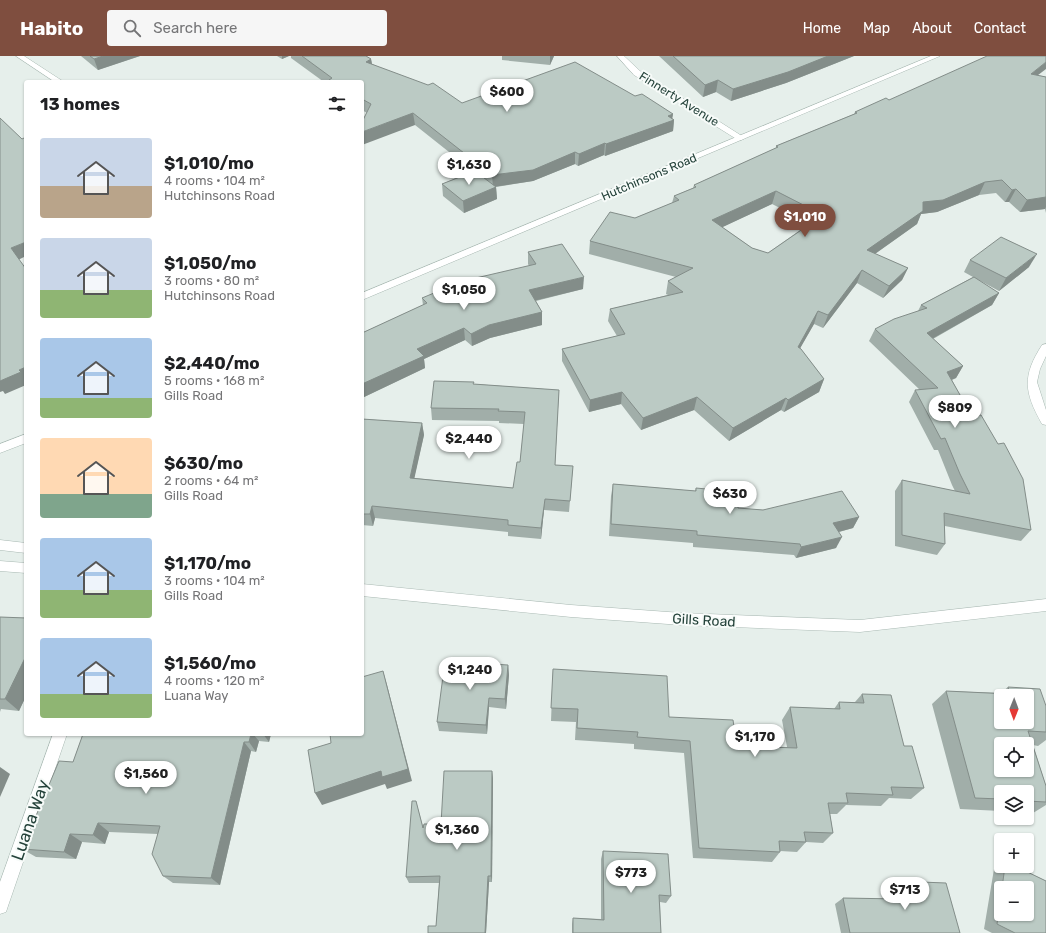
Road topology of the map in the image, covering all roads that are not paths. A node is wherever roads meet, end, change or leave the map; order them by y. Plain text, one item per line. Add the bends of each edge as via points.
1 (19, 56) edge
2 (620, 56) edge
3 (936, 56) edge
4 (57, 80) edge
5 (741, 138) junction
6 (364, 296) edge
7 (1046, 347) edge
8 (1046, 421) edge
9 (24, 439) edge
10 (0, 449) edge
11 (0, 545) edge
12 (24, 548) edge
13 (0, 566) edge
14 (24, 568) edge
15 (364, 590) edge
16 (1046, 604) edge
17 (59, 736) edge
18 (0, 906) edge

1 - 4 street
2 - 5 street, Finnerty Avenue via 637,73
3 - 5 street, Hutchinsons Road
5 - 6 street, Hutchinsons Road
7 - 8 street via 1041,354 1032,382
9 - 10 street
11 - 12 street
13 - 14 street
15 - 16 street, Gills Road via 571,611 682,619 860,626
17 - 18 street, Luana Way

